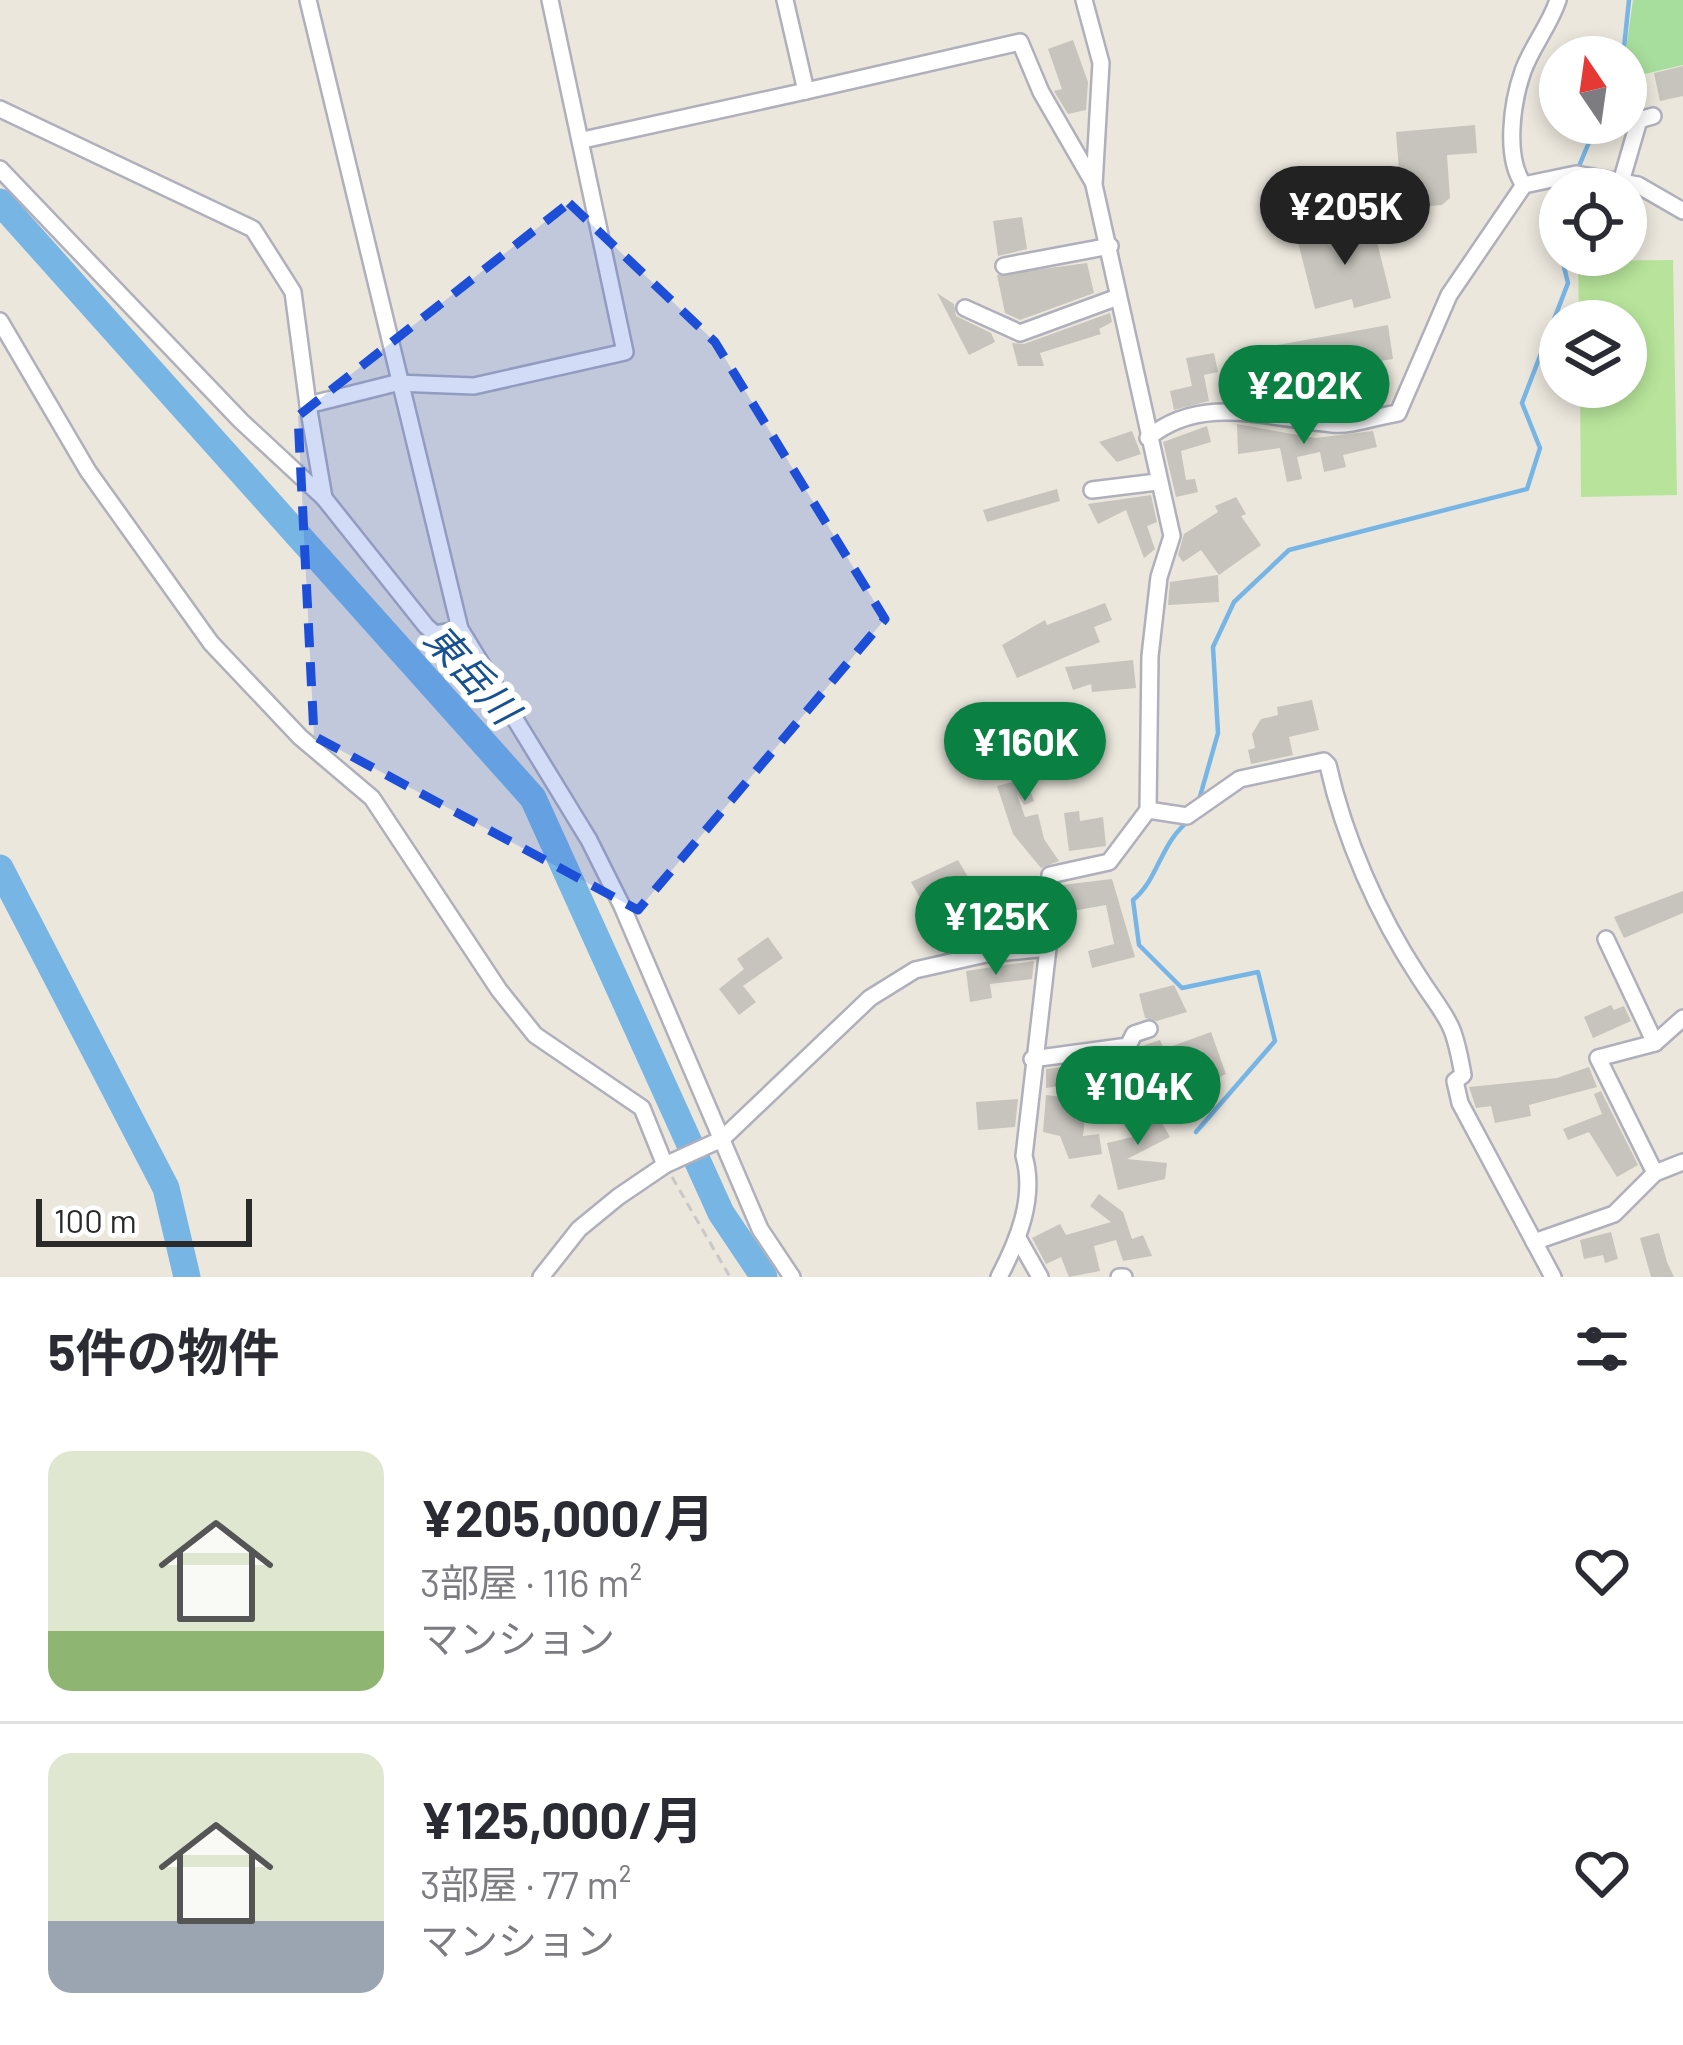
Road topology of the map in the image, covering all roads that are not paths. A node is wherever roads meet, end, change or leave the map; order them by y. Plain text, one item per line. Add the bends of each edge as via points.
1 (308, 0) edge
2 (550, 0) edge
3 (785, 0) edge
4 (1084, 0) edge
5 (1558, 0) edge
6 (806, 91) junction
7 (0, 110) edge
8 (1653, 116) dead end
9 (583, 140) junction
10 (1625, 168) edge
11 (0, 169) edge
12 (1539, 182) edge
13 (1094, 184) junction
14 (1524, 185) junction
15 (1647, 190) edge
16 (1683, 212) edge
17 (1110, 246) junction
18 (1004, 266) dead end
19 (1118, 297) junction
20 (965, 308) dead end
21 (0, 321) edge
22 (396, 383) junction
23 (308, 405) junction
24 (1148, 438) junction
25 (1156, 482) junction
26 (1092, 490) dead end
27 (324, 498) junction
28 (460, 629) junction
29 (1148, 810) junction
30 (1606, 939) dead end
31 (1048, 948) junction
32 (1683, 1018) edge
33 (1148, 1029) dead end
34 (1655, 1043) junction
35 (1128, 1046) junction
36 (1032, 1059) junction
37 (1150, 1104) dead end
38 (722, 1139) junction
39 (1683, 1162) edge
40 (665, 1165) junction
41 (1655, 1173) junction
42 (1019, 1240) junction
43 (1534, 1242) junction
44 (541, 1277) edge
45 (792, 1277) edge
46 (998, 1277) edge
47 (1040, 1277) edge
48 (1553, 1277) edge

1 - 22 street
2 - 9 street
3 - 6 street
4 - 13 street via 1101,63
5 - 14 street via 1522,72 1512,141 1513,170
6 - 9 street
6 - 13 street via 1020,42
7 - 23 street via 253,229 293,292
8 - 10 street via 1639,120
9 - 22 street via 626,352 474,386
11 - 27 street
12 - 14 street
13 - 17 street
14 - 24 street via 1449,295 1398,413 1337,425 1238,410 1163,425
15 - 16 street
17 - 18 street
17 - 19 street
19 - 20 street via 1012,335
19 - 24 street
21 - 40 street via 88,471 211,644 372,798 536,1035 642,1108
22 - 23 street
22 - 28 street
23 - 27 street
24 - 25 street
25 - 26 street
25 - 29 street via 1172,536 1150,656
27 - 28 street via 426,626 435,634
28 - 38 street via 589,840
29 - 31 street via 1109,862 1050,875
29 - 43 street via 1187,816 1240,779 1324,761 1376,893 1420,978 1448,1013 1463,1076 1455,1081 1470,1126
30 - 34 street
31 - 36 street
31 - 38 street via 915,970 869,998
32 - 34 street
33 - 35 street
34 - 41 street via 1598,1058
35 - 36 street
35 - 37 street via 1142,1101
36 - 42 street via 1024,1156 1030,1174
38 - 40 street
38 - 45 street via 760,1229
39 - 41 street
40 - 44 street via 579,1229
41 - 43 street via 1614,1214
42 - 46 street
42 - 47 street
43 - 48 street

